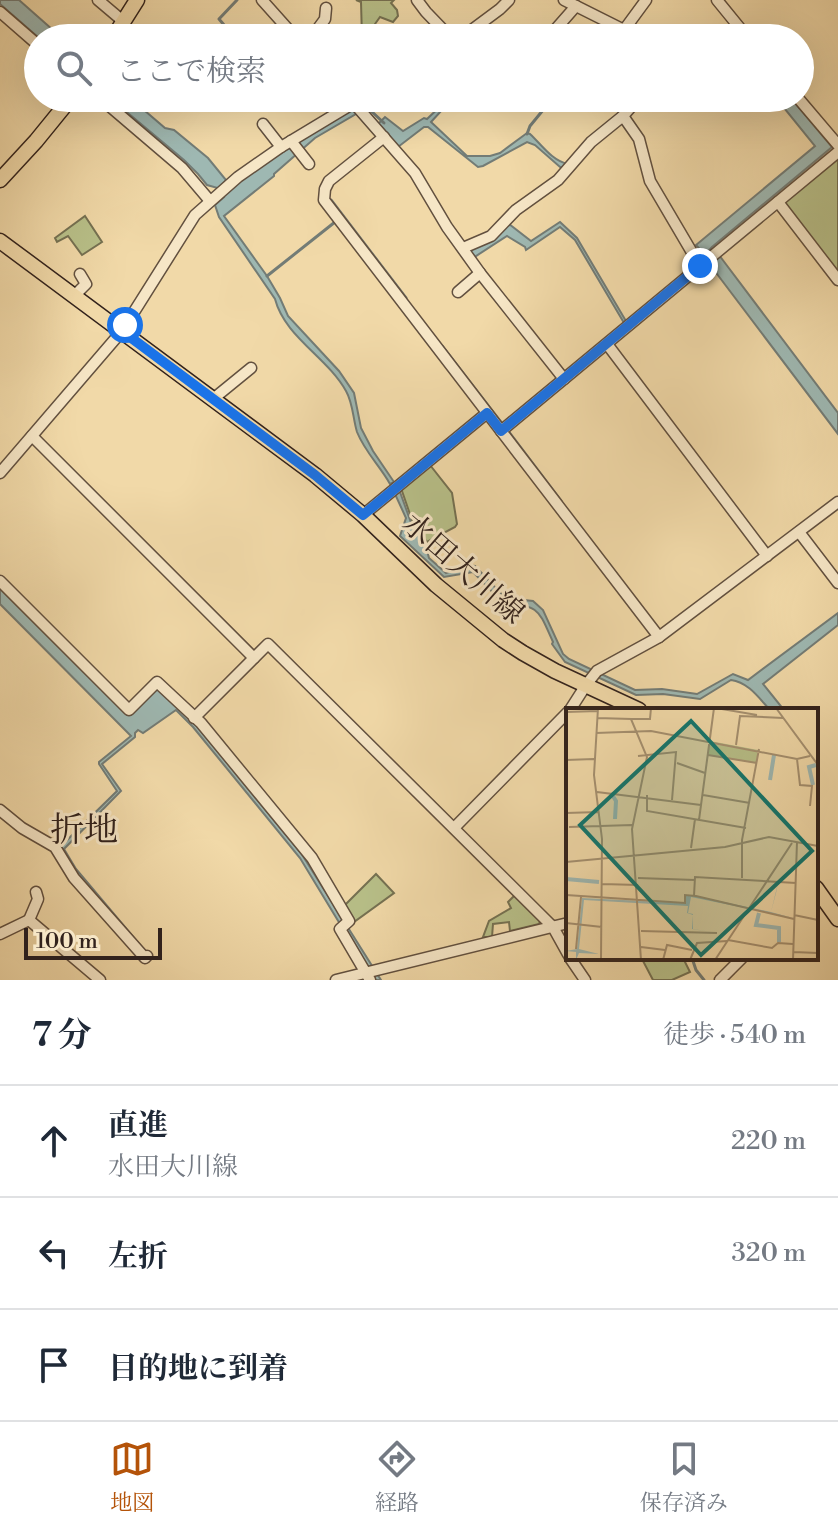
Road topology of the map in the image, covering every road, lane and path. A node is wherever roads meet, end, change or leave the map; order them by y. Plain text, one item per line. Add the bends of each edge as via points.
1 (98, 0) edge
2 (137, 0) edge
3 (262, 0) edge
4 (417, 0) edge
5 (509, 0) edge
6 (564, 0) edge
7 (646, 0) edge
8 (717, 0) edge
9 (576, 6) junction
10 (326, 8) dead end
11 (0, 12) edge
12 (124, 22) joint
13 (283, 24) edge
14 (321, 24) edge
15 (438, 24) edge
16 (480, 24) edge
17 (560, 24) edge
18 (609, 24) edge
19 (633, 24) edge
20 (737, 24) edge
21 (24, 33) edge
22 (60, 112) edge
23 (116, 112) edge
24 (336, 112) edge
25 (362, 112) edge
26 (627, 112) edge
27 (810, 112) edge
28 (623, 116) junction
29 (263, 124) dead end
30 (384, 137) junction
31 (838, 145) edge
32 (292, 146) junction
33 (838, 152) edge
34 (309, 164) dead end
35 (0, 180) edge
36 (210, 201) junction
37 (778, 202) junction
38 (0, 241) edge
39 (463, 248) junction
40 (700, 266) junction
41 (480, 273) junction
42 (80, 274) dead end
43 (838, 280) edge
44 (458, 292) dead end
45 (74, 296) junction
46 (122, 331) junction
47 (607, 344) junction
48 (251, 368) dead end
49 (564, 379) junction
50 (213, 399) junction
51 (487, 413) junction
52 (501, 431) junction
53 (32, 436) junction
54 (0, 453) edge
55 (10, 462) junction
56 (0, 473) edge
57 (838, 502) edge
58 (363, 515) junction
59 (799, 532) junction
60 (767, 556) junction
61 (0, 581) edge
62 (838, 583) edge
63 (659, 637) junction
64 (254, 658) junction
65 (592, 677) junction
66 (571, 708) edge
67 (636, 708) edge
68 (566, 714) edge
69 (194, 718) junction
70 (0, 810) edge
71 (454, 828) junction
72 (818, 891) edge
73 (36, 892) dead end
74 (838, 919) edge
75 (29, 920) junction
76 (566, 924) edge
77 (553, 927) junction
78 (0, 934) edge
79 (566, 951) edge
80 (147, 956) dead end
81 (572, 960) edge
82 (740, 960) edge
83 (368, 976) edge
84 (100, 980) edge
85 (336, 980) edge
86 (585, 980) edge
87 (720, 980) edge

1 - 12 street
2 - 12 main road
3 - 13 street
4 - 15 street
5 - 16 street
6 - 9 street
7 - 19 street
8 - 20 street
9 - 17 street
9 - 18 street
10 - 14 street
11 - 21 street
22 - 35 main road
23 - 36 street via 182,168
24 - 32 street
25 - 30 street
26 - 28 street
27 - 31 street
28 - 39 street via 491,236
28 - 40 street via 639,139 650,181
29 - 32 street
30 - 39 street via 415,173
30 - 51 street via 329,181 324,200
32 - 34 street
32 - 36 street via 238,177
33 - 37 street
36 - 46 street via 195,215
37 - 40 street
37 - 43 street
38 - 45 main road, 水田大川線
39 - 41 street
40 - 47 street
41 - 44 street
41 - 49 street
42 - 45 street via 86,284
45 - 46 main road, 水田大川線
46 - 50 main road, 水田大川線
46 - 53 street
47 - 49 street
47 - 60 street
48 - 50 street
49 - 52 street
50 - 58 main road, 水田大川線
51 - 52 street
51 - 58 street
52 - 63 street
53 - 55 street
53 - 64 street
54 - 55 street
55 - 56 street
57 - 59 street
58 - 65 main road, 水田大川線 via 503,640 544,665
59 - 60 street
59 - 62 street
60 - 63 street
61 - 69 street via 129,710 157,682
63 - 65 street
64 - 69 street
64 - 71 street via 268,644
65 - 66 street
65 - 67 main road, 水田大川線
68 - 71 street
69 - 83 street via 312,858 349,921 340,929
70 - 80 street via 55,847 74,878
71 - 77 street
72 - 74 main road
73 - 75 street
75 - 78 street
75 - 84 street
76 - 77 street
77 - 79 street
77 - 83 street
81 - 86 street
82 - 87 street
83 - 85 street

